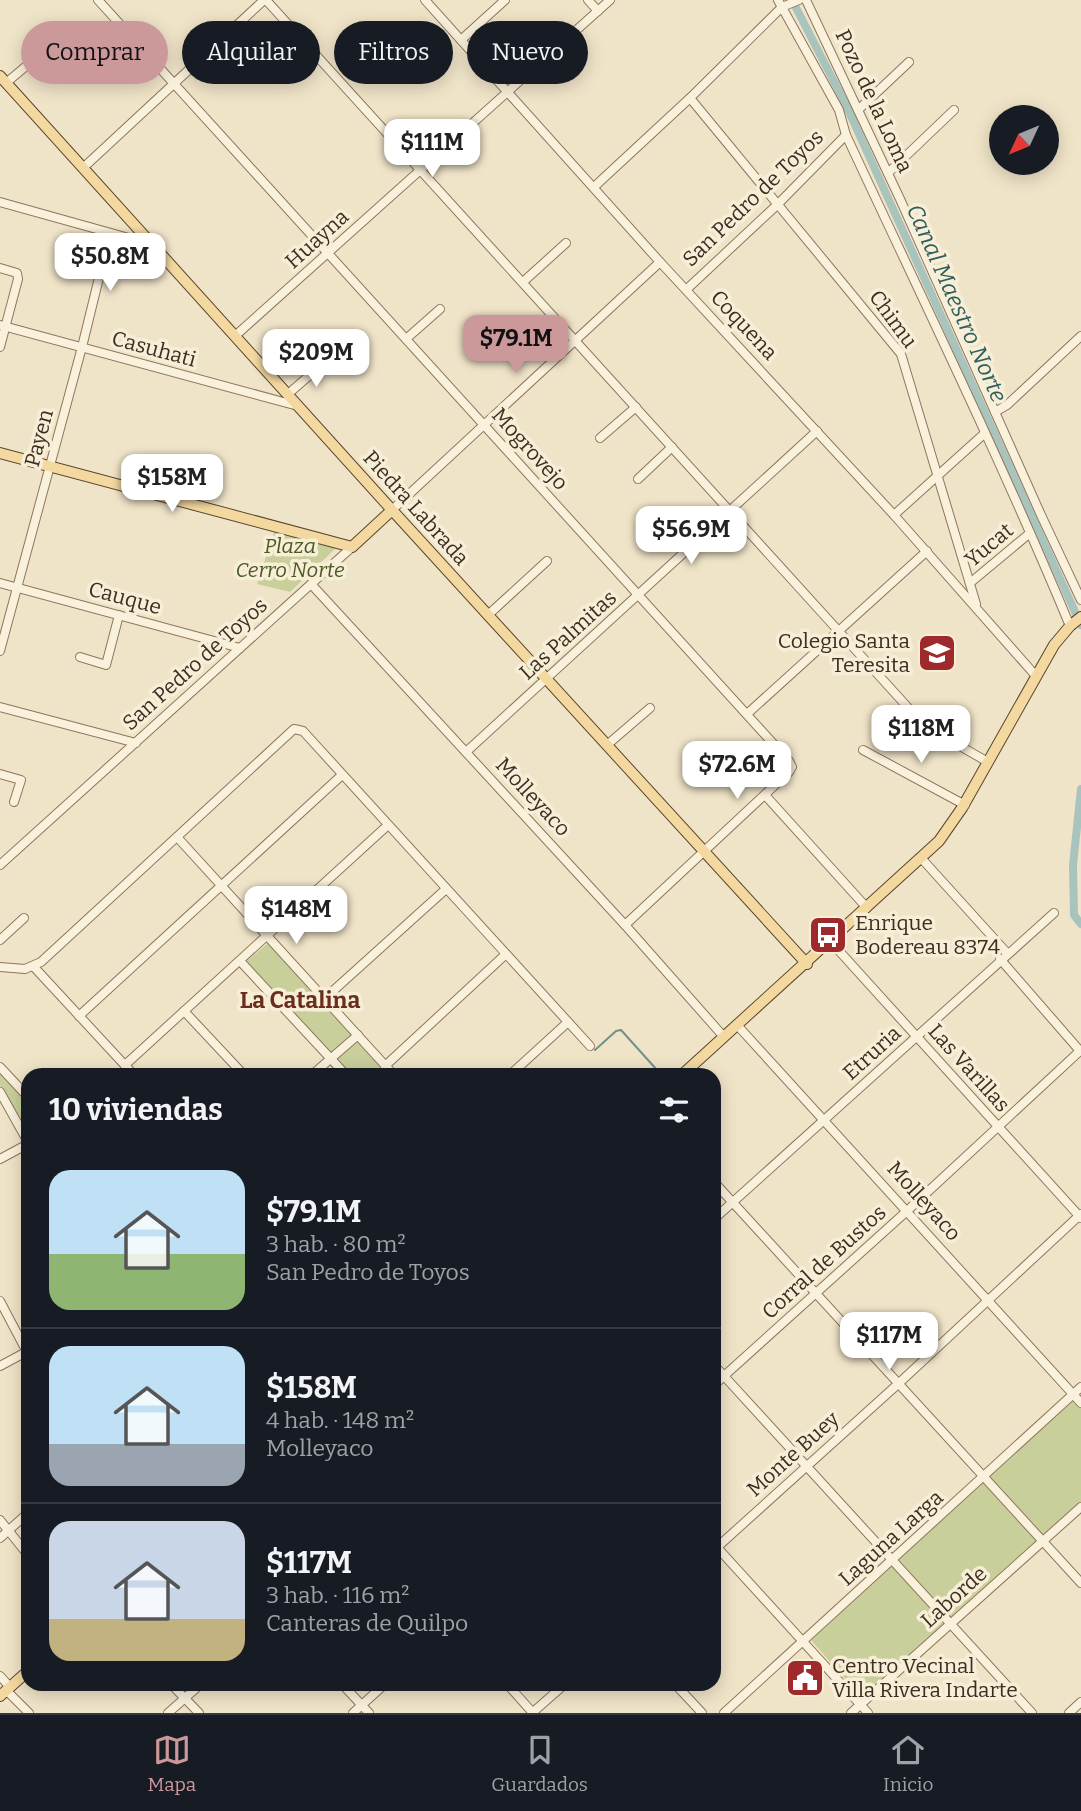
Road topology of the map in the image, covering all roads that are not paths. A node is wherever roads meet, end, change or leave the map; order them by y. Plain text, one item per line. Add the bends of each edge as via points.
1 (98, 0) edge
2 (265, 0) edge
3 (425, 0) edge
4 (505, 0) edge
5 (588, 0) edge
6 (610, 0) edge
7 (799, 0) edge
8 (806, 0) edge
9 (780, 4) edge
10 (598, 11) junction
11 (461, 40) junction
12 (909, 62) dead end
13 (21, 67) edge
14 (3, 79) edge
15 (174, 84) junction
16 (508, 92) junction
17 (691, 99) junction
18 (858, 110) junction
19 (954, 110) dead end
20 (846, 135) junction
21 (83, 169) junction
22 (421, 169) junction
23 (888, 173) junction
24 (594, 187) junction
25 (0, 202) edge
26 (778, 204) junction
27 (110, 233) junction
28 (144, 236) junction
29 (566, 243) dead end
30 (328, 253) junction
31 (660, 262) junction
32 (0, 268) edge
33 (523, 282) junction
34 (687, 289) junction
35 (440, 309) dead end
36 (3, 326) edge
37 (235, 336) junction
38 (1081, 337) edge
39 (406, 339) junction
40 (575, 341) junction
41 (0, 347) edge
42 (82, 347) junction
43 (326, 361) dead end
44 (288, 394) junction
45 (298, 406) junction
46 (636, 407) junction
47 (995, 411) junction
48 (484, 424) junction
49 (817, 431) junction
50 (985, 433) junction
51 (600, 438) dead end
52 (672, 447) junction
53 (0, 453) edge
54 (50, 466) junction
55 (937, 475) junction
56 (638, 479) dead end
57 (392, 510) junction
58 (730, 511) junction
59 (894, 515) junction
60 (1030, 533) junction
61 (352, 547) junction
62 (927, 551) junction
63 (547, 561) dead end
64 (0, 583) edge
65 (970, 583) junction
66 (311, 584) junction
67 (17, 587) junction
68 (638, 594) junction
69 (1081, 600) edge
70 (977, 609) junction
71 (120, 615) junction
72 (488, 615) junction
73 (1081, 617) edge
74 (1070, 626) junction
75 (838, 631) junction
76 (240, 648) junction
77 (0, 651) edge
78 (80, 657) dead end
79 (1036, 676) junction
80 (546, 679) junction
81 (0, 708) edge
82 (650, 708) dead end
83 (747, 714) junction
84 (136, 743) junction
85 (607, 745) junction
86 (863, 750) dead end
87 (466, 752) junction
88 (988, 762) junction
89 (0, 774) edge
90 (342, 775) junction
91 (765, 795) junction
92 (14, 802) dead end
93 (965, 805) junction
94 (388, 825) junction
95 (177, 837) junction
96 (703, 852) junction
97 (922, 859) junction
98 (0, 865) edge
99 (221, 886) junction
100 (446, 889) junction
101 (867, 908) junction
102 (1054, 913) dead end
103 (24, 918) dead end
104 (625, 925) junction
105 (267, 936) junction
106 (0, 940) edge
107 (831, 942) junction
108 (506, 954) junction
109 (1004, 956) junction
110 (240, 961) junction
111 (807, 964) junction
112 (0, 967) edge
113 (34, 967) junction
114 (324, 999) junction
115 (184, 1011) junction
116 (79, 1016) junction
117 (568, 1022) junction
118 (737, 1025) junction
119 (358, 1035) junction
120 (917, 1036) junction
121 (724, 1037) junction
122 (590, 1046) dead end
123 (1081, 1051) edge
124 (331, 1059) junction
125 (124, 1065) junction
126 (386, 1066) joint
127 (0, 1067) edge
128 (127, 1068) edge
129 (237, 1068) edge
130 (320, 1068) edge
131 (339, 1068) edge
132 (518, 1068) edge
133 (690, 1068) edge
134 (21, 1090) edge
135 (0, 1092) edge
136 (824, 1120) junction
137 (998, 1126) junction
138 (21, 1130) edge
139 (21, 1147) edge
140 (0, 1159) edge
141 (721, 1189) edge
142 (733, 1202) junction
143 (907, 1211) junction
144 (721, 1213) edge
145 (1080, 1216) edge
146 (815, 1293) junction
147 (988, 1300) junction
148 (0, 1301) edge
149 (21, 1339) edge
150 (21, 1356) edge
151 (0, 1366) edge
152 (721, 1373) edge
153 (724, 1376) junction
154 (721, 1379) edge
155 (898, 1384) junction
156 (1081, 1387) edge
157 (1073, 1394) junction
158 (1081, 1403) edge
159 (807, 1466) junction
160 (983, 1477) junction
161 (1081, 1507) edge
162 (21, 1519) edge
163 (0, 1520) edge
164 (4, 1535) edge
165 (1042, 1541) junction
166 (721, 1542) edge
167 (21, 1549) edge
168 (721, 1553) edge
169 (892, 1560) junction
170 (1081, 1583) edge
171 (951, 1623) junction
172 (803, 1642) junction
173 (0, 1676) edge
174 (21, 1677) edge
175 (5, 1691) edge
176 (178, 1691) edge
177 (193, 1691) edge
178 (349, 1691) edge
179 (377, 1691) edge
180 (513, 1691) edge
181 (557, 1691) edge
182 (682, 1691) edge
183 (185, 1698) junction
184 (1081, 1702) edge
185 (362, 1705) junction
186 (860, 1705) junction
187 (29, 1713) edge
188 (168, 1713) edge
189 (199, 1713) edge
190 (353, 1713) edge
191 (369, 1713) edge
192 (533, 1713) edge
193 (702, 1713) edge
194 (724, 1713) edge
195 (851, 1713) edge
196 (868, 1713) edge
197 (1032, 1713) edge
198 (1069, 1713) edge

1 - 15 street, Mogrovejo
2 - 15 street
2 - 22 street
3 - 11 street, Coquena
4 - 11 street
5 - 10 street
6 - 10 street, Huayna
7 - 9 street
8 - 18 street, Pozo de la Loma
9 - 17 street
9 - 20 street, Pozo de la Loma via 839,110
10 - 16 street, Huayna
11 - 16 street, Coquena
12 - 18 street
13 - 14 street
14 - 21 main road, Piedra Labrada
15 - 21 street
15 - 30 street, Mogrovejo
16 - 22 street, Huayna
16 - 24 street, Coquena
17 - 24 street
17 - 26 street, Chimu
18 - 23 street, Pozo de la Loma
19 - 23 street
20 - 26 street, San Pedro de Toyos
20 - 50 street, Pozo de la Loma
21 - 28 main road, Piedra Labrada
22 - 30 street, Huayna
22 - 33 street
23 - 47 street, Pozo de la Loma
24 - 31 street, Coquena
25 - 27 street
26 - 34 street, San Pedro de Toyos
26 - 55 street, Chimu via 901,354
27 - 28 street via 136,240
27 - 42 street, Payen
28 - 37 main road, Piedra Labrada
29 - 33 street
30 - 37 street, Huayna
30 - 39 street, Mogrovejo
31 - 34 street, Coquena
31 - 40 street, San Pedro de Toyos
32 - 36 street via 18,273
33 - 40 street
34 - 49 street, Coquena
35 - 39 street
36 - 41 street
36 - 42 street, Casuhati
37 - 44 main road, Piedra Labrada
38 - 47 street
39 - 48 street, Mogrovejo
40 - 46 street
40 - 48 street, San Pedro de Toyos
42 - 45 street, Casuhati
42 - 54 street, Payen
43 - 44 street
44 - 45 main road, Piedra Labrada
45 - 57 main road, Piedra Labrada
46 - 51 street
46 - 52 street
47 - 69 street, Pozo de la Loma
48 - 57 street, San Pedro de Toyos
48 - 68 street, Mogrovejo
49 - 58 street, Las Palmitas
49 - 59 street, Coquena
50 - 55 street
50 - 60 street, Pozo de la Loma
52 - 56 street
52 - 58 street
53 - 54 main road
54 - 61 main road
54 - 67 street, Payen
55 - 59 street
55 - 65 street, Chimu
57 - 61 main road, San Pedro de Toyos
57 - 72 main road, Piedra Labrada
58 - 68 street, Las Palmitas
58 - 75 street
59 - 62 street, Coquena
60 - 65 street, Yucat
60 - 74 street, Pozo de la Loma
61 - 66 street, San Pedro de Toyos
62 - 70 street, Coquena
62 - 75 street
63 - 72 street
64 - 67 street, Cauque
65 - 70 street, Chimu
66 - 76 street, San Pedro de Toyos
66 - 87 street, Molleyaco
67 - 71 street, Cauque
67 - 77 street, Payen
68 - 80 street, Las Palmitas
68 - 83 street, Mogrovejo
70 - 79 street, Coquena
71 - 76 street, Cauque
71 - 78 street via 106,665
72 - 80 main road, Piedra Labrada
73 - 74 main road
74 - 79 main road
75 - 83 street
75 - 88 street via 923,722
76 - 84 street, San Pedro de Toyos
79 - 88 main road
80 - 85 main road, Piedra Labrada
80 - 87 street, Las Palmitas
81 - 84 street
82 - 85 street
83 - 91 street, Mogrovejo via 792,768
84 - 98 street, San Pedro de Toyos
85 - 96 main road, Piedra Labrada
86 - 93 street
87 - 104 street, Molleyaco
88 - 93 main road
89 - 92 street via 21,780
90 - 94 street
90 - 95 street via 297,727
90 - 99 street
91 - 96 street
91 - 101 street
93 - 97 main road
94 - 100 street
94 - 105 street
95 - 99 street
95 - 113 street
96 - 104 street
96 - 111 main road, Piedra Labrada
97 - 101 main road
97 - 109 street
99 - 105 street
99 - 116 street
100 - 108 street
100 - 114 street
101 - 107 main road
102 - 109 street, Etruria
103 - 106 street
104 - 121 street, Molleyaco
105 - 110 street
105 - 114 street
107 - 111 main road
107 - 120 street, Las Varillas
108 - 117 street
108 - 126 street
109 - 120 street, Etruria
109 - 123 street
110 - 115 street
110 - 124 street
111 - 118 main road
112 - 113 street
113 - 116 street
114 - 119 street
115 - 125 street
115 - 129 street
116 - 125 street
117 - 122 street
117 - 132 street
118 - 121 main road
118 - 136 street, Molleyaco
119 - 124 street
119 - 126 street
120 - 136 street, Etruria
120 - 137 street, Las Varillas
121 - 133 main road
123 - 137 street, Corral de Bustos
124 - 130 street
124 - 131 street
125 - 128 street
127 - 134 street
135 - 138 street
136 - 142 street, Etruria
136 - 143 street, Molleyaco
137 - 143 street, Corral de Bustos
137 - 145 street, Las Varillas
139 - 140 street
141 - 142 street
142 - 144 street, Etruria
142 - 146 street
143 - 146 street, Corral de Bustos
143 - 147 street, Molleyaco
145 - 147 street, Monte Buey
146 - 153 street, Corral de Bustos
146 - 155 street
147 - 155 street, Monte Buey
147 - 157 street, Molleyaco
148 - 149 street
150 - 151 street
152 - 153 street
153 - 154 street, Corral de Bustos
153 - 159 street
155 - 159 street, Monte Buey
155 - 160 street
156 - 157 street, Laguna Larga
157 - 158 street, Molleyaco
157 - 160 street, Laguna Larga
159 - 166 street, Monte Buey
159 - 169 street
160 - 165 street
160 - 169 street, Laguna Larga
161 - 165 street, Laborde
162 - 164 street
163 - 164 street
164 - 167 street
165 - 170 street
165 - 171 street, Laborde
168 - 172 street
169 - 171 street
169 - 172 street, Laguna Larga
171 - 186 street, Laborde
171 - 197 street
172 - 186 street
172 - 194 street, Laguna Larga
173 - 175 street
174 - 175 main road
175 - 187 street
176 - 183 street
177 - 183 street
178 - 185 street
179 - 185 street
180 - 192 street
181 - 192 street
182 - 193 street
183 - 188 street
183 - 189 street
184 - 198 street
185 - 190 street
185 - 191 street
186 - 195 street, Laborde
186 - 196 street

